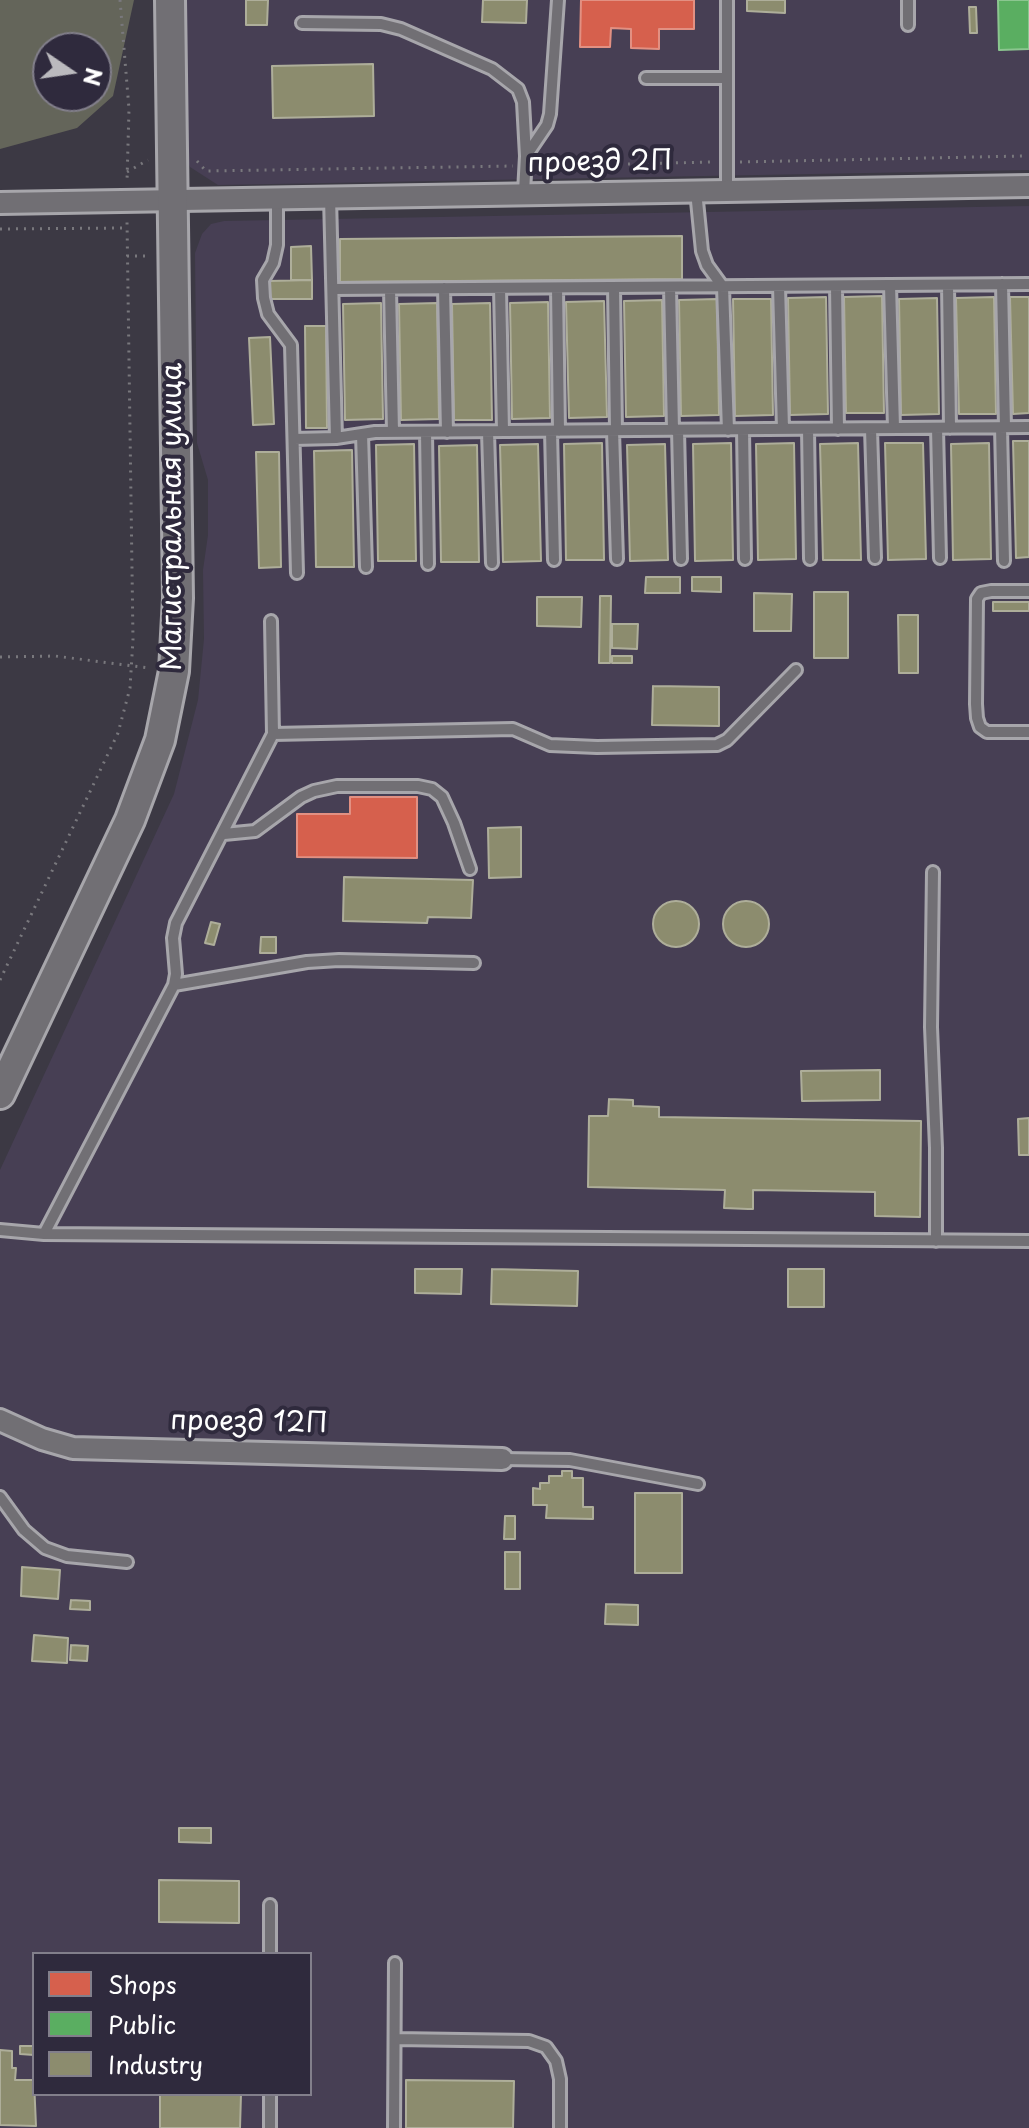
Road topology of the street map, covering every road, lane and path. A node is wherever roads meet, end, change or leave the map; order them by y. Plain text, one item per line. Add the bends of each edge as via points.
1 (120, 0) edge
2 (170, 0) edge
3 (558, 0) edge
4 (727, 0) edge
5 (908, 0) edge
6 (302, 23) dead end
7 (908, 25) dead end
8 (646, 78) dead end
9 (727, 78) junction
10 (1023, 156) dead end
11 (526, 161) junction
12 (727, 162) junction
13 (206, 171) dead end
14 (127, 172) dead end
15 (1029, 186) edge
16 (727, 189) junction
17 (696, 190) junction
18 (524, 192) junction
19 (330, 197) junction
20 (277, 198) junction
21 (172, 200) junction
22 (0, 203) edge
23 (0, 229) edge
24 (1002, 284) junction
25 (1029, 284) edge
26 (890, 285) junction
27 (948, 285) junction
28 (779, 286) junction
29 (836, 286) junction
30 (614, 287) junction
31 (670, 287) junction
32 (723, 287) junction
33 (444, 288) junction
34 (500, 288) junction
35 (557, 288) junction
36 (333, 289) junction
37 (390, 289) junction
38 (1003, 427) junction
39 (1029, 427) edge
40 (894, 428) junction
41 (937, 428) junction
42 (950, 428) junction
43 (783, 429) junction
44 (808, 429) junction
45 (838, 429) junction
46 (871, 429) junction
47 (615, 430) junction
48 (676, 430) junction
49 (728, 430) junction
50 (743, 430) junction
51 (503, 431) junction
52 (555, 431) junction
53 (393, 432) junction
54 (426, 432) junction
55 (447, 432) junction
56 (488, 432) junction
57 (362, 434) junction
58 (336, 438) junction
59 (294, 439) junction
60 (875, 558) dead end
61 (940, 558) dead end
62 (617, 559) dead end
63 (681, 559) dead end
64 (745, 559) dead end
65 (810, 559) dead end
66 (554, 560) dead end
67 (1004, 561) dead end
68 (492, 563) dead end
69 (428, 564) dead end
70 (366, 567) dead end
71 (297, 573) dead end
72 (1029, 591) edge
73 (271, 621) dead end
74 (0, 657) edge
75 (132, 665) junction
76 (796, 670) dead end
77 (1029, 732) edge
78 (273, 734) junction
79 (224, 834) junction
80 (470, 869) dead end
81 (933, 872) dead end
82 (474, 963) dead end
83 (0, 980) edge
84 (174, 985) junction
85 (0, 1094) edge
86 (0, 1230) edge
87 (44, 1234) junction
88 (936, 1241) junction
89 (1029, 1241) edge
90 (0, 1420) edge
91 (502, 1459) joint
92 (698, 1484) dead end
93 (0, 1497) edge
94 (127, 1562) dead end
95 (270, 1905) dead end
96 (270, 1952) edge
97 (395, 1963) dead end
98 (395, 2039) junction
99 (270, 2096) edge
100 (270, 2128) edge
101 (394, 2128) edge
102 (560, 2128) edge

1 - 14 path via 129,109
2 - 21 main road, Магистральная улица
3 - 11 lane via 550,114
4 - 9 lane
5 - 7 lane
6 - 11 lane via 381,24 492,69 518,89 523,102
8 - 9 lane
9 - 12 lane
10 - 12 path
11 - 12 path
11 - 13 path
11 - 18 lane
12 - 16 lane
15 - 16 street, проезд 2П
16 - 17 street, проезд 2П
17 - 18 street, проезд 2П
17 - 32 lane via 702,251
18 - 19 street, проезд 2П
19 - 20 street, проезд 2П
19 - 36 lane
20 - 21 street, проезд 2П
20 - 59 lane via 277,245 263,280 264,298 268,314 291,345
21 - 22 street, проезд 2П
21 - 85 main road, Магистральная улица via 178,598 169,705 130,820
23 - 75 path via 127,228
24 - 25 lane
24 - 27 lane
24 - 38 lane
26 - 27 lane
26 - 29 lane
26 - 40 lane
27 - 42 lane
28 - 29 lane
28 - 32 lane
28 - 43 lane
29 - 45 lane
30 - 31 lane
30 - 35 lane
30 - 47 lane
31 - 32 lane
31 - 48 lane
32 - 49 lane
33 - 34 lane
33 - 37 lane
33 - 55 lane
34 - 35 lane
34 - 51 lane
35 - 52 lane
36 - 37 lane
36 - 58 lane
37 - 53 lane
38 - 39 lane
38 - 42 lane
38 - 67 lane
40 - 41 lane
40 - 46 lane
41 - 42 lane
41 - 61 lane
43 - 44 lane
43 - 50 lane
44 - 45 lane
44 - 65 lane
45 - 46 lane
46 - 60 lane
47 - 48 lane
47 - 52 lane
47 - 62 lane
48 - 49 lane
48 - 63 lane
49 - 50 lane
50 - 64 lane
51 - 52 lane
51 - 56 lane
52 - 66 lane
53 - 54 lane
53 - 57 lane
54 - 55 lane
54 - 69 lane
55 - 56 lane
56 - 68 lane
57 - 58 lane
57 - 70 lane
58 - 59 lane
59 - 71 lane
72 - 77 lane via 991,591 977,599 976,704 980,727 987,732
73 - 78 lane
74 - 75 path via 55,656
75 - 83 path via 118,733
76 - 78 lane via 717,745 550,745 513,729
78 - 79 lane
79 - 80 lane via 255,831 314,791 418,786 442,797
79 - 84 lane via 176,923
81 - 88 lane
82 - 84 lane via 329,961
84 - 87 lane
86 - 87 lane
87 - 88 lane
88 - 89 lane
90 - 91 street, проезд 12П via 73,1448
91 - 92 lane via 570,1460
93 - 94 lane via 45,1548 67,1556
95 - 96 lane
97 - 98 lane
98 - 101 lane
98 - 102 lane via 529,2041 546,2047 560,2079
99 - 100 lane

